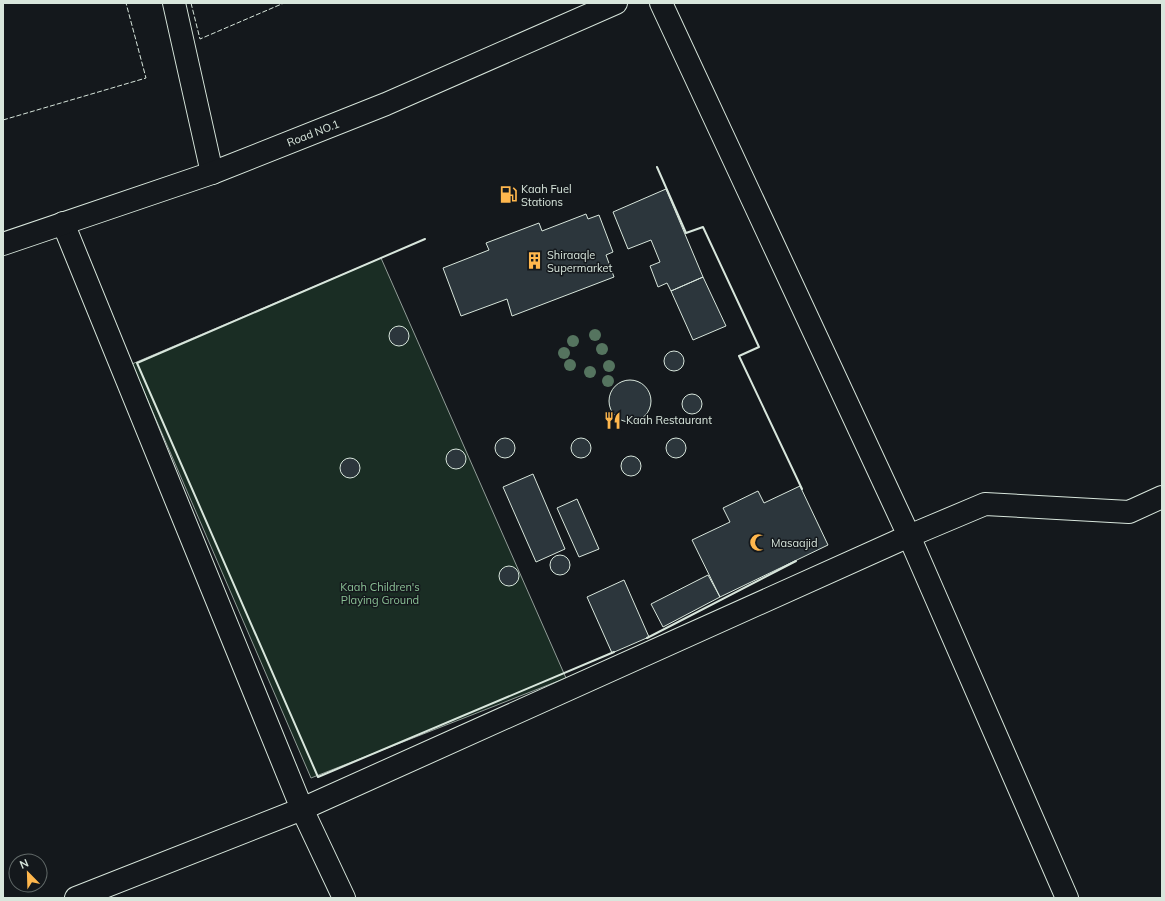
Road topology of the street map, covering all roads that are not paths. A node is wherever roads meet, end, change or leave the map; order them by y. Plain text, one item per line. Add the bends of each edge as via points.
1 (174, 3) edge
2 (616, 3) edge
3 (661, 3) edge
4 (212, 173) junction
5 (63, 223) junction
6 (3, 244) edge
7 (1162, 497) edge
8 (909, 536) junction
9 (302, 809) junction
10 (76, 898) edge
11 (344, 898) edge
12 (1067, 898) edge

1 - 4 main road
2 - 4 main road, Road NO.1 via 386,104
3 - 8 main road
4 - 5 main road, Road NO.1
5 - 6 main road, Road NO.1
5 - 9 main road
7 - 8 main road via 1129,512 985,504
8 - 9 main road
8 - 12 main road
9 - 10 main road
9 - 11 main road

